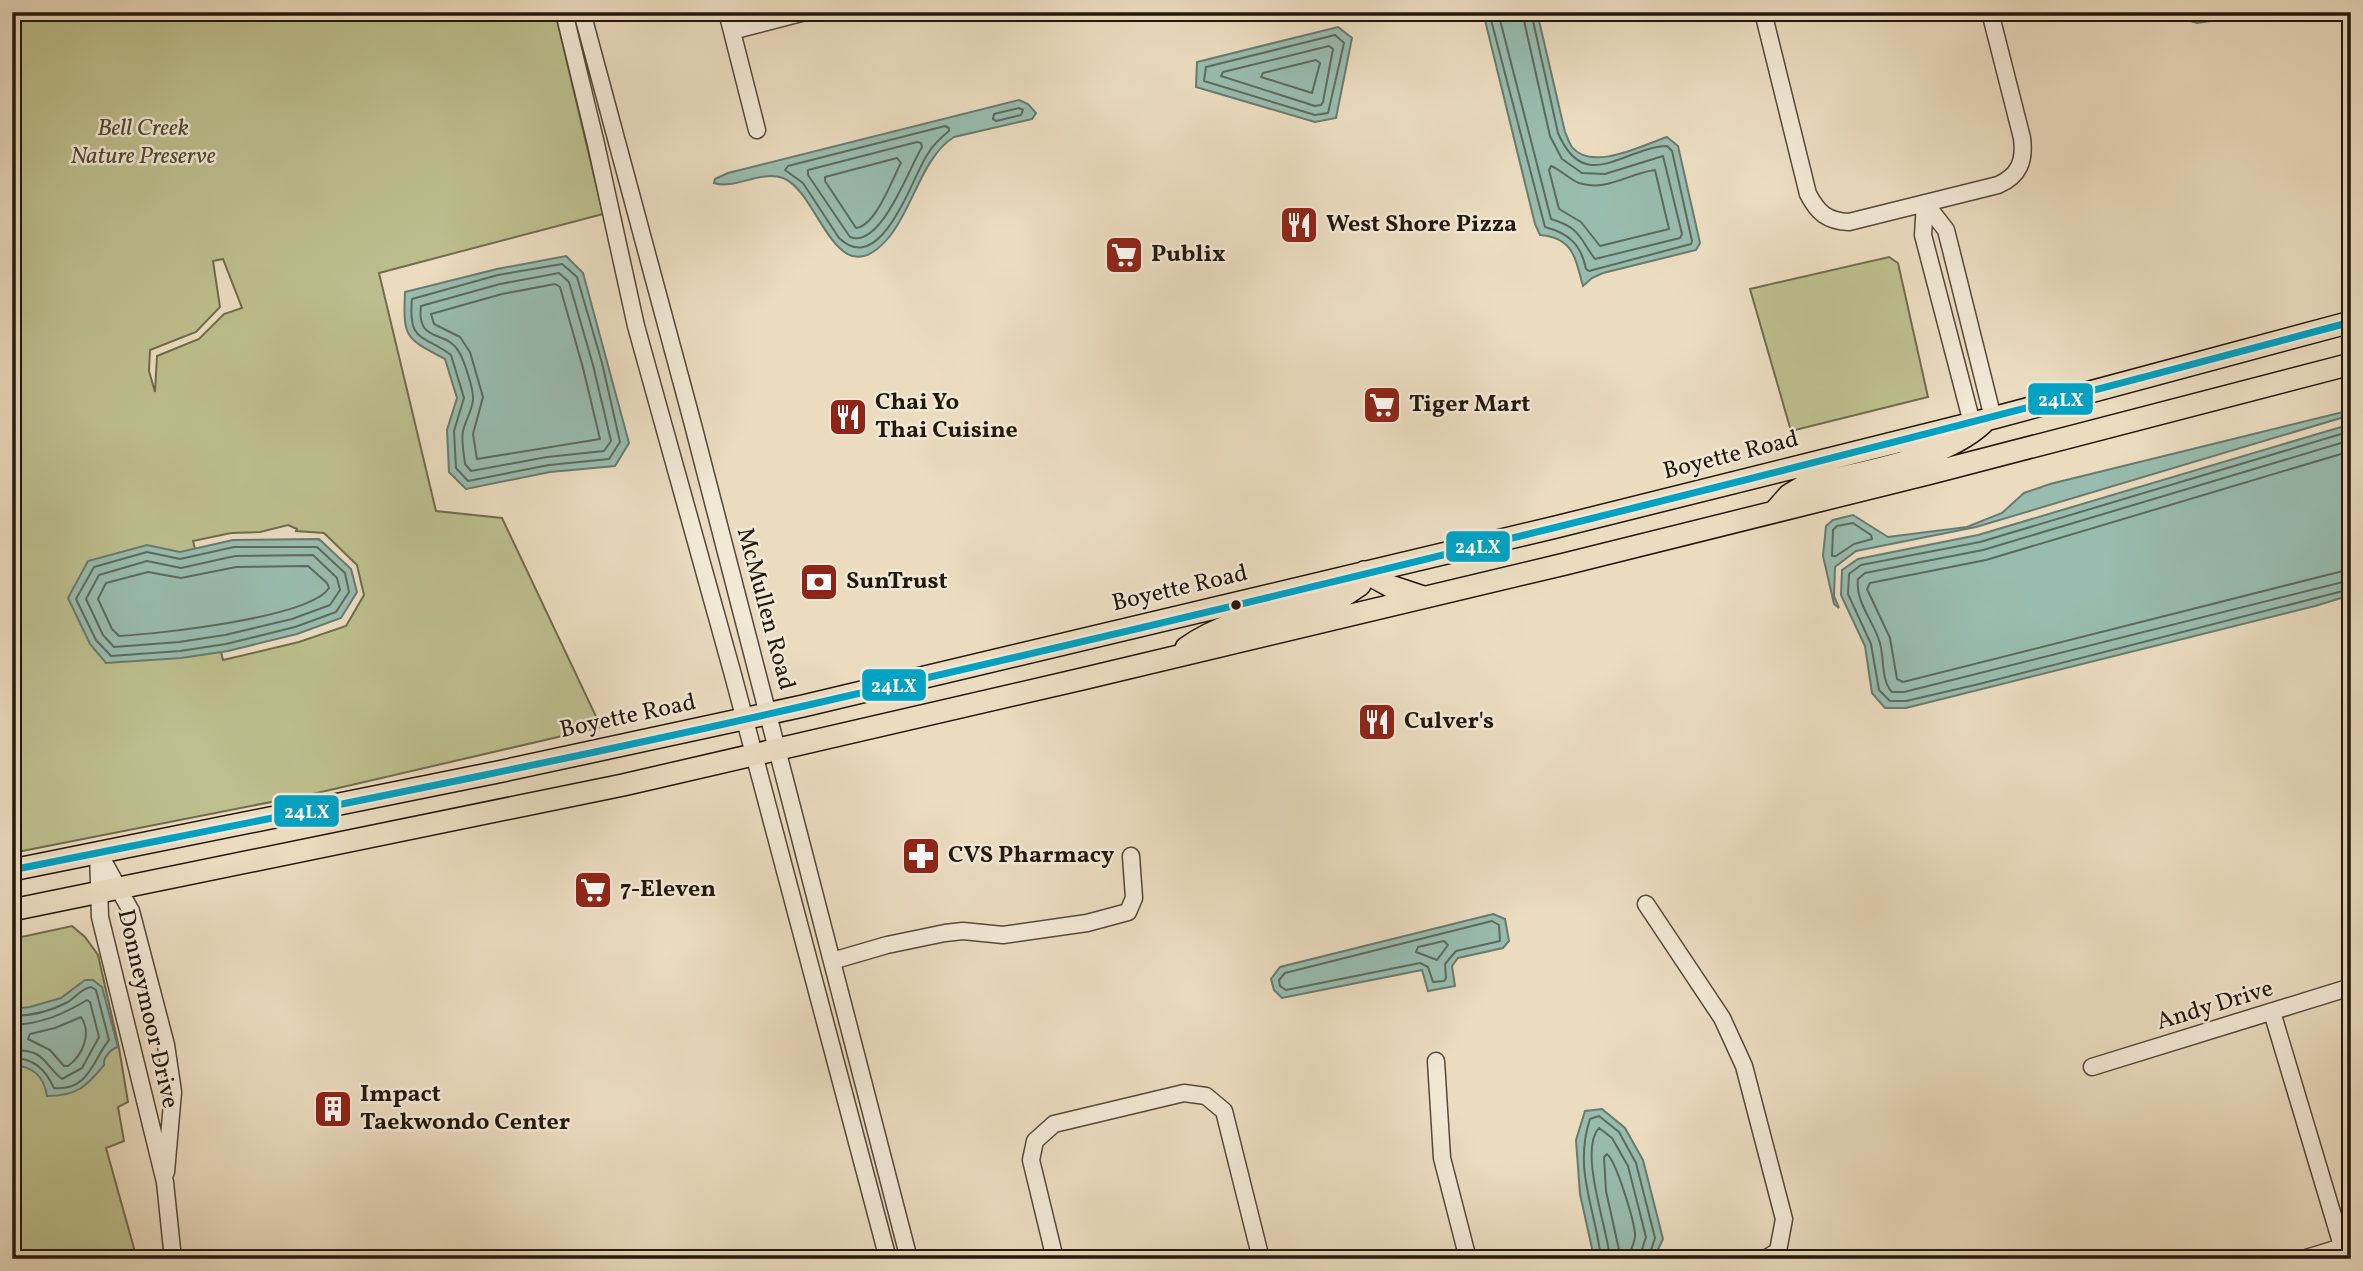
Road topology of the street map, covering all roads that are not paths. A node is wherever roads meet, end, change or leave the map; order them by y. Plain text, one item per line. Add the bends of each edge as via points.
1 (564, 12) edge
2 (582, 12) edge
3 (727, 12) edge
4 (805, 12) edge
5 (1763, 12) edge
6 (1990, 12) edge
7 (732, 31) junction
8 (757, 131) dead end
9 (1925, 203) junction
10 (2351, 322) edge
11 (2351, 364) edge
12 (1984, 420) junction
13 (1773, 512) junction
14 (1364, 572) junction
15 (1425, 598) junction
16 (1173, 657) junction
17 (769, 713) junction
18 (745, 719) junction
19 (778, 750) junction
20 (755, 755) junction
21 (98, 852) junction
22 (1132, 856) dead end
23 (12, 870) edge
24 (108, 890) junction
25 (1646, 904) dead end
26 (12, 910) edge
27 (832, 961) junction
28 (2351, 987) edge
29 (2272, 1012) junction
30 (1436, 1061) dead end
31 (2092, 1067) dead end
32 (165, 1182) junction
33 (2344, 1253) edge
34 (173, 1259) edge
35 (888, 1259) edge
36 (909, 1259) edge
37 (1055, 1259) edge
38 (1261, 1259) edge
39 (1468, 1259) edge
40 (1765, 1259) edge
41 (2303, 1259) edge

1 - 18 street, McMullen Road via 636,326
2 - 17 street, McMullen Road
3 - 7 street
4 - 7 street
5 - 9 street via 1815,207 1824,216 1849,222
6 - 9 street via 2022,138 2022,162 2016,174 1998,185
7 - 8 street
9 - 12 street via 1923,235
9 - 12 street via 1946,230
10 - 12 main road, Boyette Road
11 - 13 main road
12 - 13 main road via 1960,442 1927,455 1804,486
12 - 14 main road, Boyette Road
13 - 15 main road
14 - 15 main road
14 - 16 main road via 1360,585 1345,595 1230,624
14 - 17 main road, Boyette Road
15 - 16 main road
16 - 19 main road
17 - 18 main road, Boyette Road
17 - 19 street, McMullen Road
18 - 20 street, McMullen Road
18 - 21 main road, Boyette Road
19 - 20 main road
19 - 27 street, McMullen Road
20 - 24 main road
20 - 35 street, McMullen Road
21 - 23 main road, Boyette Road
21 - 24 street, Donneymoor Drive
22 - 27 street via 1134,898 1128,912 1087,923 1003,934 945,933
24 - 26 main road
24 - 32 street, Donneymoor Drive via 100,917
24 - 32 street, Donneymoor Drive via 131,911 171,1070
25 - 40 street via 1722,1018 1744,1066 1784,1219 1778,1251
27 - 36 street, McMullen Road
28 - 29 street, Andy Drive
29 - 31 street, Andy Drive
29 - 33 street
30 - 39 street via 1442,1158
32 - 34 street, Donneymoor Drive
33 - 41 street
37 - 38 street via 1031,1160 1035,1141 1054,1124 1184,1093 1206,1096 1224,1111

